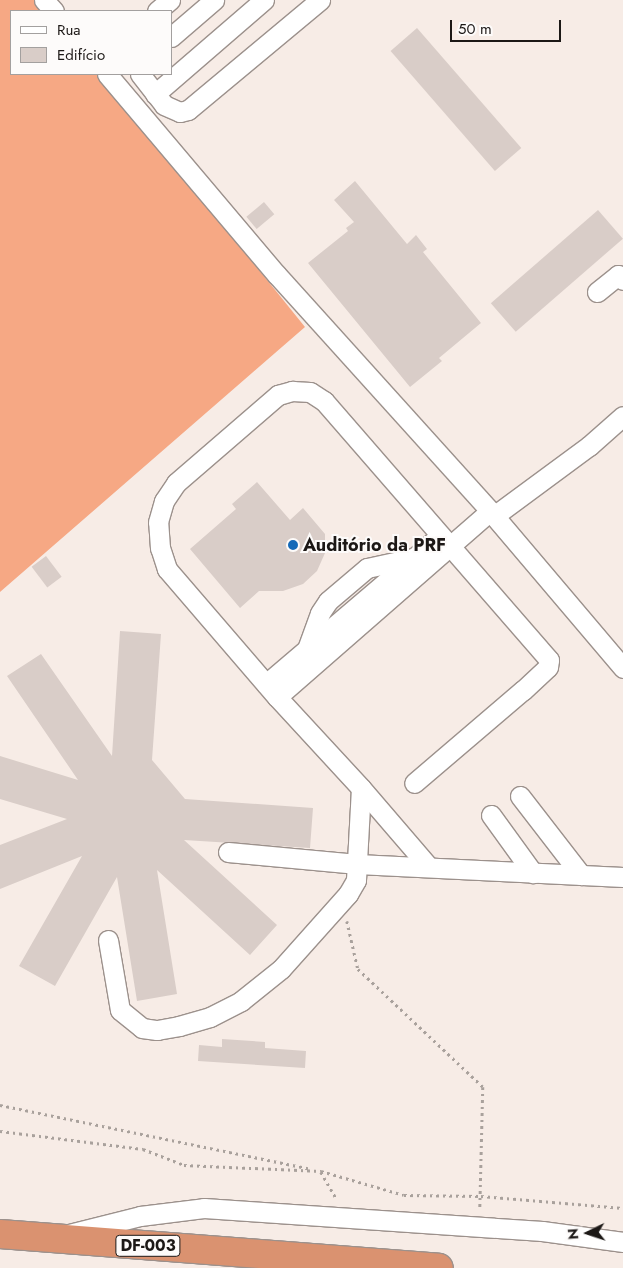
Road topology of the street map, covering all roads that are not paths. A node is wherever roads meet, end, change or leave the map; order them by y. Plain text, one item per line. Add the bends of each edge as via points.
1 (44, 0) edge
2 (170, 0) edge
3 (214, 0) edge
4 (264, 0) edge
5 (320, 0) edge
6 (53, 10) edge
7 (158, 10) edge
8 (172, 36) edge
9 (108, 75) edge
10 (141, 75) edge
11 (154, 94) junction
12 (623, 280) edge
13 (597, 292) dead end
14 (623, 416) edge
15 (489, 510) junction
16 (444, 540) junction
17 (309, 659) junction
18 (623, 668) edge
19 (272, 691) junction
20 (414, 783) dead end
21 (361, 788) junction
22 (520, 796) dead end
23 (491, 815) dead end
24 (228, 852) dead end
25 (357, 864) junction
26 (429, 867) junction
27 (533, 873) junction
28 (581, 875) junction
29 (623, 877) edge
30 (108, 940) dead end
31 (0, 1234) edge
32 (52, 1238) junction
33 (623, 1242) edge
34 (439, 1268) edge

1 - 6 lane
2 - 7 lane
3 - 8 lane
4 - 11 lane
5 - 11 lane via 188,110 172,110
9 - 15 lane via 277,275
10 - 11 lane
12 - 13 lane via 618,275
14 - 15 lane via 589,446
15 - 16 lane
15 - 18 lane
16 - 17 lane
16 - 17 lane via 413,558
16 - 19 lane via 324,401 310,392 292,390 278,395 176,483 164,501 158,522 160,548 167,569
16 - 20 lane via 549,663 524,690
17 - 19 lane
19 - 21 lane
21 - 25 lane
21 - 26 lane
22 - 28 lane
23 - 27 lane
24 - 25 lane
25 - 26 lane
25 - 30 lane via 356,880 342,901 281,969 241,1001 210,1017 171,1028 142,1028 120,1010
26 - 27 lane
27 - 28 lane
28 - 29 lane
31 - 32 highway, DF-003
32 - 33 lane via 140,1216 204,1208 346,1216
32 - 34 highway, DF-003

